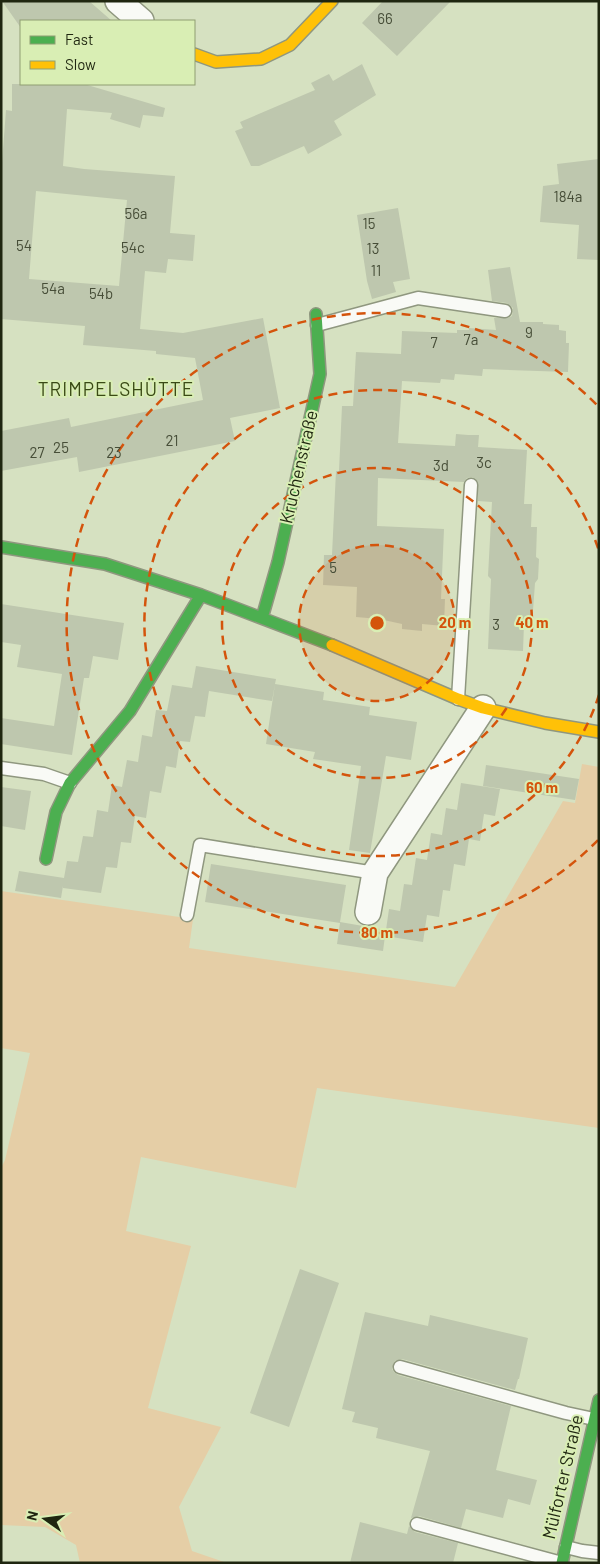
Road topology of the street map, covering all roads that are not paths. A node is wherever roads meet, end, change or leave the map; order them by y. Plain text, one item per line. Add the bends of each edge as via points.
1 (118, 1) edge
2 (332, 1) edge
3 (140, 20) edge
4 (195, 54) edge
5 (505, 312) dead end
6 (317, 320) joint
7 (471, 485) dead end
8 (1, 547) edge
9 (201, 595) junction
10 (262, 618) junction
11 (458, 699) junction
12 (483, 708) junction
13 (599, 732) edge
14 (1, 768) edge
15 (70, 783) junction
16 (46, 859) dead end
17 (375, 872) junction
18 (368, 912) dead end
19 (187, 915) dead end
20 (400, 1367) dead end
21 (599, 1400) edge
22 (594, 1418) junction
23 (418, 1524) dead end
24 (566, 1547) junction
25 (599, 1553) edge
26 (562, 1563) edge

1 - 3 street
2 - 4 street via 290,44 262,59 216,62
5 - 6 lane via 418,298
6 - 10 street, Kruchenstraße via 320,374 278,562
7 - 11 lane
8 - 9 street via 105,564
9 - 10 street
9 - 15 street via 130,711
10 - 11 street
11 - 12 street
12 - 13 street
12 - 17 street
14 - 15 lane via 44,774
15 - 16 street via 56,812
17 - 18 street
17 - 19 lane via 200,845
20 - 22 lane
21 - 22 street, Mülforter Straße
22 - 24 street, Mülforter Straße
23 - 26 lane
24 - 25 lane
24 - 26 street, Mülforter Straße

